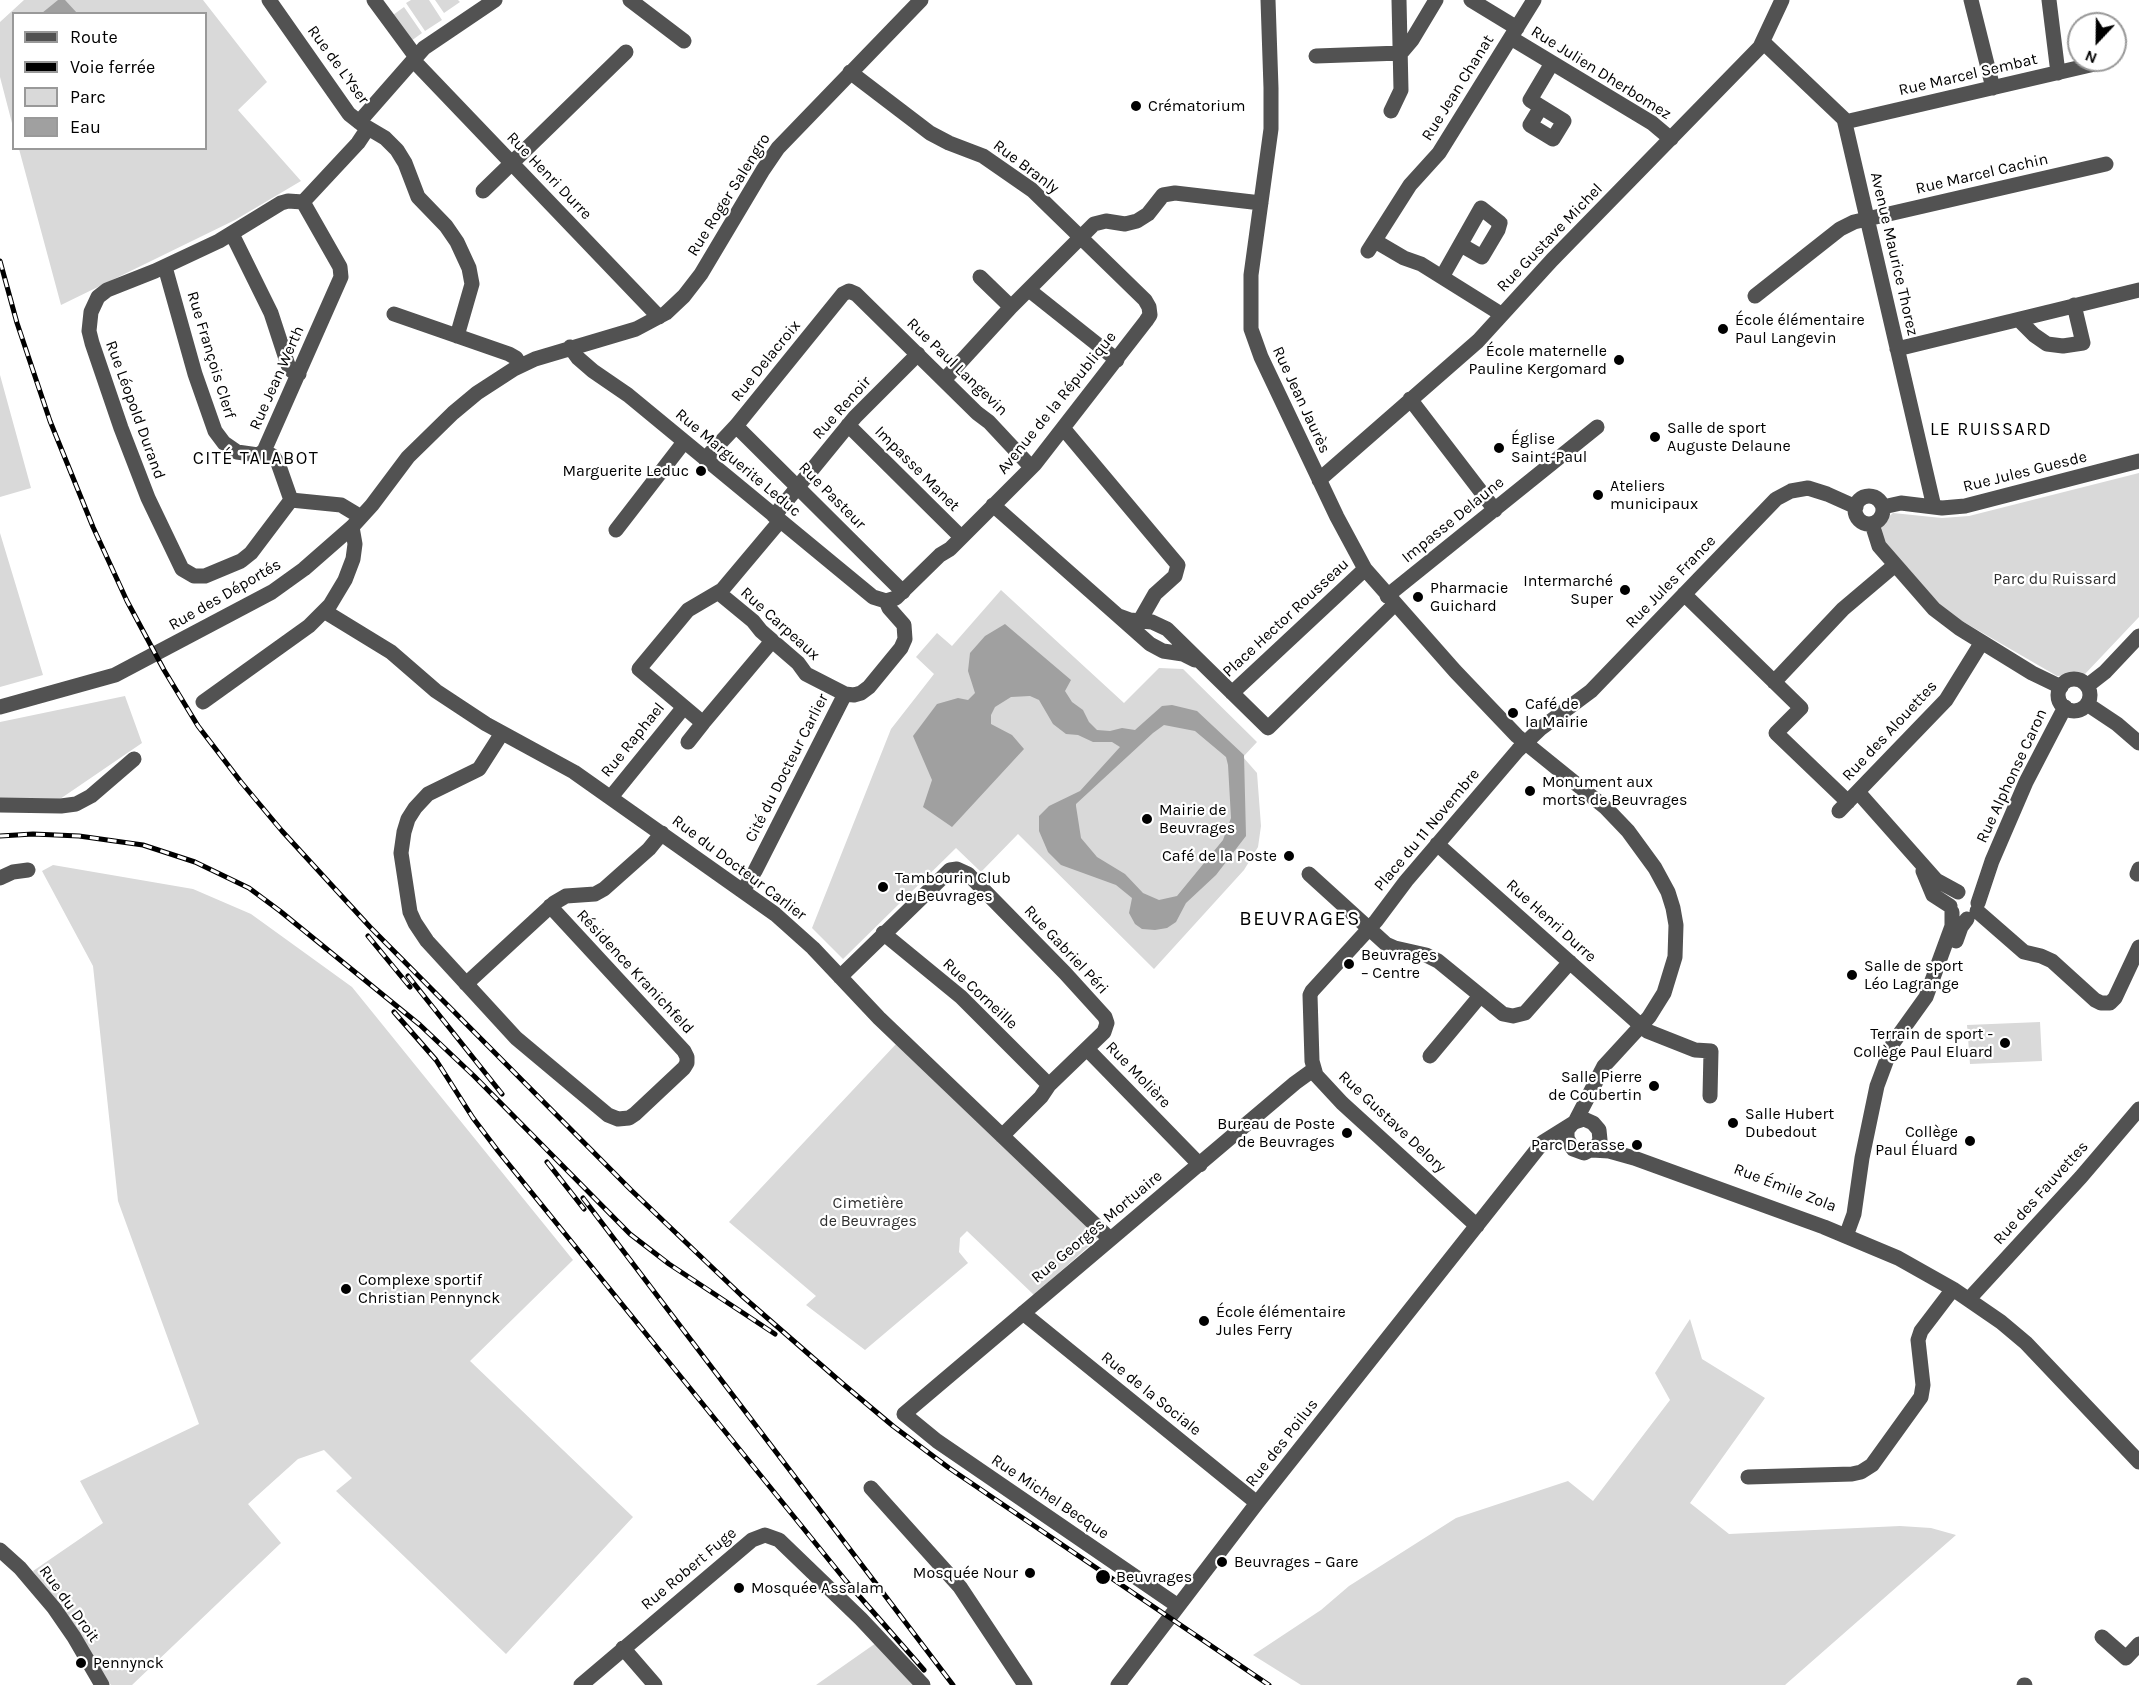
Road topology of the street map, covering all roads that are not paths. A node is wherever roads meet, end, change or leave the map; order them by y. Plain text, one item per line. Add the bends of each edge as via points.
1 (270, 0) edge
2 (374, 0) edge
3 (630, 0) edge
4 (921, 0) edge
5 (1268, 0) edge
6 (1399, 0) edge
7 (1436, 0) edge
8 (1471, 0) edge
9 (1534, 0) edge
10 (1782, 0) edge
11 (1971, 0) edge
12 (2049, 0) edge
13 (490, 1) edge
14 (1514, 33) junction
15 (684, 41) dead end
16 (1763, 42) junction
17 (626, 52) dead end
18 (1401, 53) junction
19 (1316, 56) dead end
20 (414, 59) junction
21 (1552, 63) junction
22 (2067, 71) edge
23 (850, 72) junction
24 (2058, 73) junction
25 (1993, 88) junction
26 (1541, 107) dead end
27 (1391, 111) dead end
28 (1845, 122) junction
29 (363, 125) junction
30 (1671, 139) junction
31 (512, 163) junction
32 (2106, 164) dead end
33 (483, 192) dead end
34 (303, 202) junction
35 (1260, 203) junction
36 (1866, 219) junction
37 (232, 234) junction
38 (1080, 237) junction
39 (1461, 245) dead end
40 (165, 267) junction
41 (981, 277) dead end
42 (1442, 277) junction
43 (1029, 290) junction
44 (2139, 290) edge
45 (856, 294) joint
46 (1755, 296) dead end
47 (2074, 305) junction
48 (1011, 307) junction
49 (394, 314) dead end
50 (1501, 314) junction
51 (659, 317) junction
52 (2019, 320) junction
53 (1146, 321) joint
54 (457, 336) junction
55 (570, 347) junction
56 (1898, 349) junction
57 (918, 354) junction
58 (1117, 360) junction
59 (520, 366) junction
60 (299, 374) junction
61 (944, 380) junction
62 (1410, 399) junction
63 (848, 425) junction
64 (736, 426) junction
65 (1597, 427) dead end
66 (1063, 428) junction
67 (684, 442) junction
68 (264, 451) junction
69 (705, 459) junction
70 (2139, 461) edge
71 (1031, 467) junction
72 (1319, 480) junction
73 (798, 487) junction
74 (291, 500) junction
75 (993, 506) junction
76 (1856, 507) junction
77 (1883, 507) junction
78 (1934, 507) junction
79 (1495, 510) junction
80 (777, 519) junction
81 (357, 522) junction
82 (1872, 524) junction
83 (616, 530) dead end
84 (961, 537) junction
85 (1895, 565) junction
86 (1365, 569) junction
87 (903, 591) junction
88 (719, 593) junction
89 (1684, 594) junction
90 (886, 600) junction
91 (1391, 600) junction
92 (324, 611) junction
93 (1136, 626) junction
94 (2139, 636) edge
95 (772, 641) junction
96 (1982, 642) junction
97 (1200, 663) junction
98 (1774, 682) junction
99 (2087, 686) junction
100 (2061, 687) junction
101 (1232, 693) junction
102 (845, 694) junction
103 (202, 702) dead end
104 (2087, 704) junction
105 (0, 707) edge
106 (684, 707) junction
107 (2065, 707) junction
108 (704, 723) junction
109 (502, 733) junction
110 (688, 742) dead end
111 (1524, 743) junction
112 (2139, 743) edge
113 (134, 759) dead end
114 (611, 797) junction
115 (1848, 802) junction
116 (0, 805) edge
117 (662, 833) junction
118 (1437, 844) junction
119 (1992, 861) junction
120 (1919, 863) junction
121 (28, 870) dead end
122 (1309, 874) dead end
123 (0, 878) edge
124 (743, 891) junction
125 (1961, 891) junction
126 (550, 906) junction
127 (1951, 909) junction
128 (1974, 911) junction
129 (1368, 929) junction
130 (883, 933) junction
131 (2139, 947) edge
132 (1570, 962) junction
133 (840, 977) junction
134 (466, 984) junction
135 (1310, 995) joint
136 (1480, 996) junction
137 (1641, 1026) junction
138 (1087, 1048) junction
139 (1430, 1056) dead end
140 (1313, 1070) junction
141 (1883, 1071) junction
142 (1598, 1078) junction
143 (1049, 1085) junction
144 (1710, 1096) dead end
145 (2139, 1109) edge
146 (1573, 1123) junction
147 (1598, 1128) junction
148 (1002, 1136) junction
149 (1573, 1149) junction
150 (1592, 1150) junction
151 (1534, 1154) junction
152 (1200, 1165) junction
153 (1718, 1185) junction
154 (1477, 1226) junction
155 (1847, 1233) junction
156 (1110, 1239) junction
157 (1953, 1289) junction
158 (1969, 1299) junction
159 (1023, 1313) junction
160 (904, 1414) joint
161 (2139, 1462) edge
162 (1748, 1477) dead end
163 (872, 1488) dead end
164 (1257, 1503) junction
165 (0, 1550) edge
166 (1178, 1606) junction
167 (2102, 1637) dead end
168 (2139, 1644) edge
169 (623, 1648) junction
170 (102, 1685) edge
171 (581, 1685) edge
172 (655, 1685) edge
173 (923, 1685) edge
174 (1025, 1685) edge
175 (1118, 1685) edge

1 - 29 street, Rue de L'Yser via 347,111
2 - 20 street, Rue Henri Durre
3 - 15 street
4 - 23 street, Rue Roger Salengro
5 - 35 street, Rue Jean Jaurès via 1271,129
6 - 18 street
7 - 18 street
8 - 14 street, Rue Julien Dherbomez
9 - 14 street, Rue Jean Chanat
10 - 16 street, Rue Gustave Michel
11 - 25 street
12 - 24 street
13 - 20 street via 431,42
14 - 21 street, Rue Julien Dherbomez
14 - 42 street, Rue Jean Chanat via 1439,153 1406,190 1372,246
16 - 28 street, Avenue Maurice Thorez
16 - 30 street, Rue Gustave Michel
17 - 31 street
18 - 19 street
18 - 27 street via 1400,93
20 - 29 street
20 - 31 street, Rue Henri Durre
21 - 26 street via 1530,100
21 - 30 street, Rue Julien Dherbomez via 1657,126
22 - 24 street, Rue Marcel Sembat
23 - 38 street, Rue Branly via 930,133 997,164 1036,194
23 - 51 street, Rue Roger Salengro via 778,147 701,274 680,300
24 - 25 street, Rue Marcel Sembat
25 - 28 street, Rue Marcel Sembat
28 - 36 street, Avenue Maurice Thorez
29 - 34 street via 358,143
29 - 54 street, Rue de L'Yser via 397,150 418,197 450,231 467,262 472,289
30 - 50 street, Rue Gustave Michel
31 - 33 street
31 - 51 street, Rue Henri Durre
32 - 36 street, Rue Marcel Cachin
34 - 37 street, Rue Léopold Durand via 281,203
34 - 60 street, Rue Jean Werth via 341,273
35 - 38 street via 1170,193 1163,195 1137,221 1101,221
35 - 72 street, Rue Jean Jaurès via 1251,269 1251,329
36 - 46 street, Rue Marcel Cachin via 1840,229
36 - 56 street, Avenue Maurice Thorez
37 - 40 street, Rue Léopold Durand
37 - 60 street via 273,317 288,365
38 - 43 street
38 - 53 street, Rue Branly via 1148,303
39 - 42 street
40 - 68 street, Rue François Clerf via 215,431 237,452 258,455
40 - 74 street, Rue Léopold Durand via 102,293 92,307 89,331 145,490 179,565 199,577 242,561
41 - 48 street
42 - 50 street
43 - 48 street
43 - 58 street
44 - 47 street
45 - 57 street, Rue Paul Langevin
45 - 64 street, Rue Delacroix via 843,294
47 - 52 street
47 - 52 street via 2083,343 2047,344
48 - 61 street
49 - 54 street
50 - 62 street, Rue Gustave Michel via 1468,351
51 - 55 street, Rue Roger Salengro via 631,330
52 - 56 street
53 - 58 street, Avenue de la République
54 - 59 street via 513,356
55 - 59 street, Rue des Déportés
55 - 67 street, Rue Marguerite Leduc via 593,372
56 - 78 street, Avenue Maurice Thorez
57 - 61 street, Rue Paul Langevin
57 - 63 street, Rue Renoir
58 - 66 street, Avenue de la République
59 - 81 street, Rue des Déportés via 453,413 402,464
60 - 68 street, Rue Jean Werth
61 - 71 street, Rue Paul Langevin
62 - 72 street, Rue Gustave Michel
62 - 79 street
63 - 73 street, Rue Renoir
63 - 84 street, Impasse Manet
64 - 69 street, Rue Delacroix
64 - 73 street, Rue Pasteur
65 - 79 street, Impasse Delaune
66 - 71 street, Avenue de la République
66 - 93 street via 1178,565 1175,576 1155,594
67 - 69 street, Rue Marguerite Leduc
67 - 83 street
68 - 74 street, Rue Jean Werth via 278,463
69 - 80 street, Rue Marguerite Leduc
70 - 78 street, Rue Jules Guesde via 1970,505
71 - 75 street, Avenue de la République
72 - 86 street, Rue Jean Jaurès
73 - 80 street, Rue Renoir
73 - 87 street, Rue Pasteur
74 - 81 street via 341,505
75 - 84 street, Avenue de la République
75 - 93 street via 1119,616
76 - 77 street via 1870,496
76 - 82 street via 1860,520
76 - 89 street, Rue Jules France via 1812,489 1783,494
77 - 78 street, Rue Jules Guesde via 1906,503
77 - 82 street via 1881,517
79 - 91 street, Impasse Delaune
80 - 88 street, Rue Renoir
80 - 90 street, Rue Marguerite Leduc via 873,597
81 - 92 street via 353,560
81 - 105 street, Rue des Déportés via 280,586 130,668 88,684
82 - 85 street via 1876,542
84 - 87 street, Avenue de la République
85 - 96 street via 1934,609
85 - 98 street via 1839,613
86 - 91 street, Rue Jean Jaurès
86 - 101 street, Place Hector Rousseau
87 - 90 street, Avenue de la République
88 - 95 street, Rue Carpeaux
88 - 106 street, Rue Carpeaux via 688,610 639,669
89 - 98 street
89 - 111 street, Rue Jules France via 1587,694
90 - 102 street via 904,625 904,643 865,690 857,695
91 - 101 street via 1268,728
91 - 111 street, Rue Jean Jaurès
92 - 103 street via 287,643
92 - 109 street, Rue du Docteur Carlier via 391,652 436,691
93 - 97 street via 1156,648 1186,655
93 - 97 street via 1164,627
94 - 99 street
95 - 102 street, Rue Carpeaux via 806,674
95 - 108 street
96 - 100 street
96 - 115 street, Rue des Alouettes via 1946,700
97 - 101 street
98 - 115 street via 1801,708 1776,733
99 - 100 street via 2072,679
99 - 104 street
100 - 107 street via 2060,699
102 - 124 street, Cité du Docteur Carlier
104 - 107 street via 2077,710
104 - 112 street
106 - 108 street
106 - 114 street, Rue Raphael
107 - 119 street, Rue Alphonse Caron
108 - 110 street
109 - 114 street, Rue du Docteur Carlier
109 - 134 street via 475,772 438,788 419,803 408,819 402,839 402,867 412,918 422,935
111 - 118 street, Place du 11 Novembre
111 - 137 street, Rue Jean Jaurès via 1606,808 1628,831 1649,858 1671,899 1676,925 1674,964 1661,999
113 - 116 street via 76,804
114 - 117 street, Rue du Docteur Carlier
115 - 120 street
117 - 124 street, Rue du Docteur Carlier
117 - 126 street via 604,890 566,896
118 - 129 street, Place du 11 Novembre
118 - 132 street, Rue Henri Durre
119 - 125 street, Rue Alphonse Caron via 1974,883
119 - 128 street, Rue Alphonse Caron
120 - 125 street via 1941,884
120 - 127 street via 1933,895
121 - 123 street
122 - 129 street
124 - 133 street, Rue du Docteur Carlier via 790,926
125 - 127 street via 1951,899
125 - 128 street via 1972,893
126 - 134 street
126 - 134 street, Résidence Kranichfeld via 687,1057 684,1068 635,1114 618,1119 608,1115 530,1051
127 - 128 street via 1960,918
127 - 141 street, Rue Alphonse Caron via 1952,926 1926,997 1896,1038
128 - 131 street via 2024,952 2052,961 2101,1003 2110,1003 2115,998
128 - 141 street, Rue Alphonse Caron via 1960,930 1933,1001
129 - 135 street, Place du 11 Novembre
129 - 136 street via 1391,946 1438,961
130 - 133 street, Rue Gabriel Péri
130 - 138 street, Rue Gabriel Péri via 950,870 966,872 1105,1017 1106,1029
130 - 143 street, Rue Corneille via 961,997
132 - 136 street via 1522,1015 1503,1014
132 - 137 street, Rue Henri Durre
133 - 148 street, Rue du Docteur Carlier
135 - 140 street, Rue Gustave Delory
136 - 139 street
137 - 142 street, Rue Jean Jaurès via 1607,1062
137 - 144 street, Rue Henri Durre via 1682,1045 1711,1052
138 - 143 street, Rue Molière
138 - 152 street, Rue Molière
140 - 152 street, Rue Georges Mortuaire
140 - 154 street, Rue Gustave Delory via 1342,1103
141 - 155 street, Rue Alphonse Caron via 1873,1100 1854,1214
142 - 146 street, Rue Jean Jaurès
142 - 147 street
143 - 148 street, Rue Molière
145 - 158 street, Rue des Fauvettes
146 - 147 street via 1586,1120
146 - 149 street via 1566,1136
146 - 151 street, Rue des Poilus via 1546,1139
147 - 150 street via 1599,1142
147 - 153 street, Rue Émile Zola via 1627,1148
148 - 156 street, Rue du Docteur Carlier
149 - 150 street via 1582,1153
149 - 151 street via 1553,1148
150 - 153 street, Rue Émile Zola via 1624,1155
151 - 154 street, Rue des Poilus
152 - 156 street, Rue Georges Mortuaire
153 - 155 street, Rue Émile Zola
154 - 164 street, Rue des Poilus
155 - 157 street, Rue Émile Zola via 1892,1252
156 - 159 street, Rue Georges Mortuaire
157 - 158 street, Rue Émile Zola
157 - 162 street via 1918,1340 1921,1397 1872,1465 1852,1474
158 - 161 street, Rue Émile Zola via 2032,1349
159 - 160 street, Rue Georges Mortuaire
159 - 164 street, Rue de la Sociale
160 - 166 street, Rue Michel Becque via 937,1441
163 - 174 street via 960,1587
164 - 166 street, Rue des Poilus
165 - 170 street, Rue du Droit via 54,1608
166 - 175 street, Rue des Poilus
167 - 168 street via 2126,1658
169 - 171 street, Rue Robert Fuge
169 - 172 street
169 - 173 street, Rue Robert Fuge via 752,1540 773,1537 861,1619

